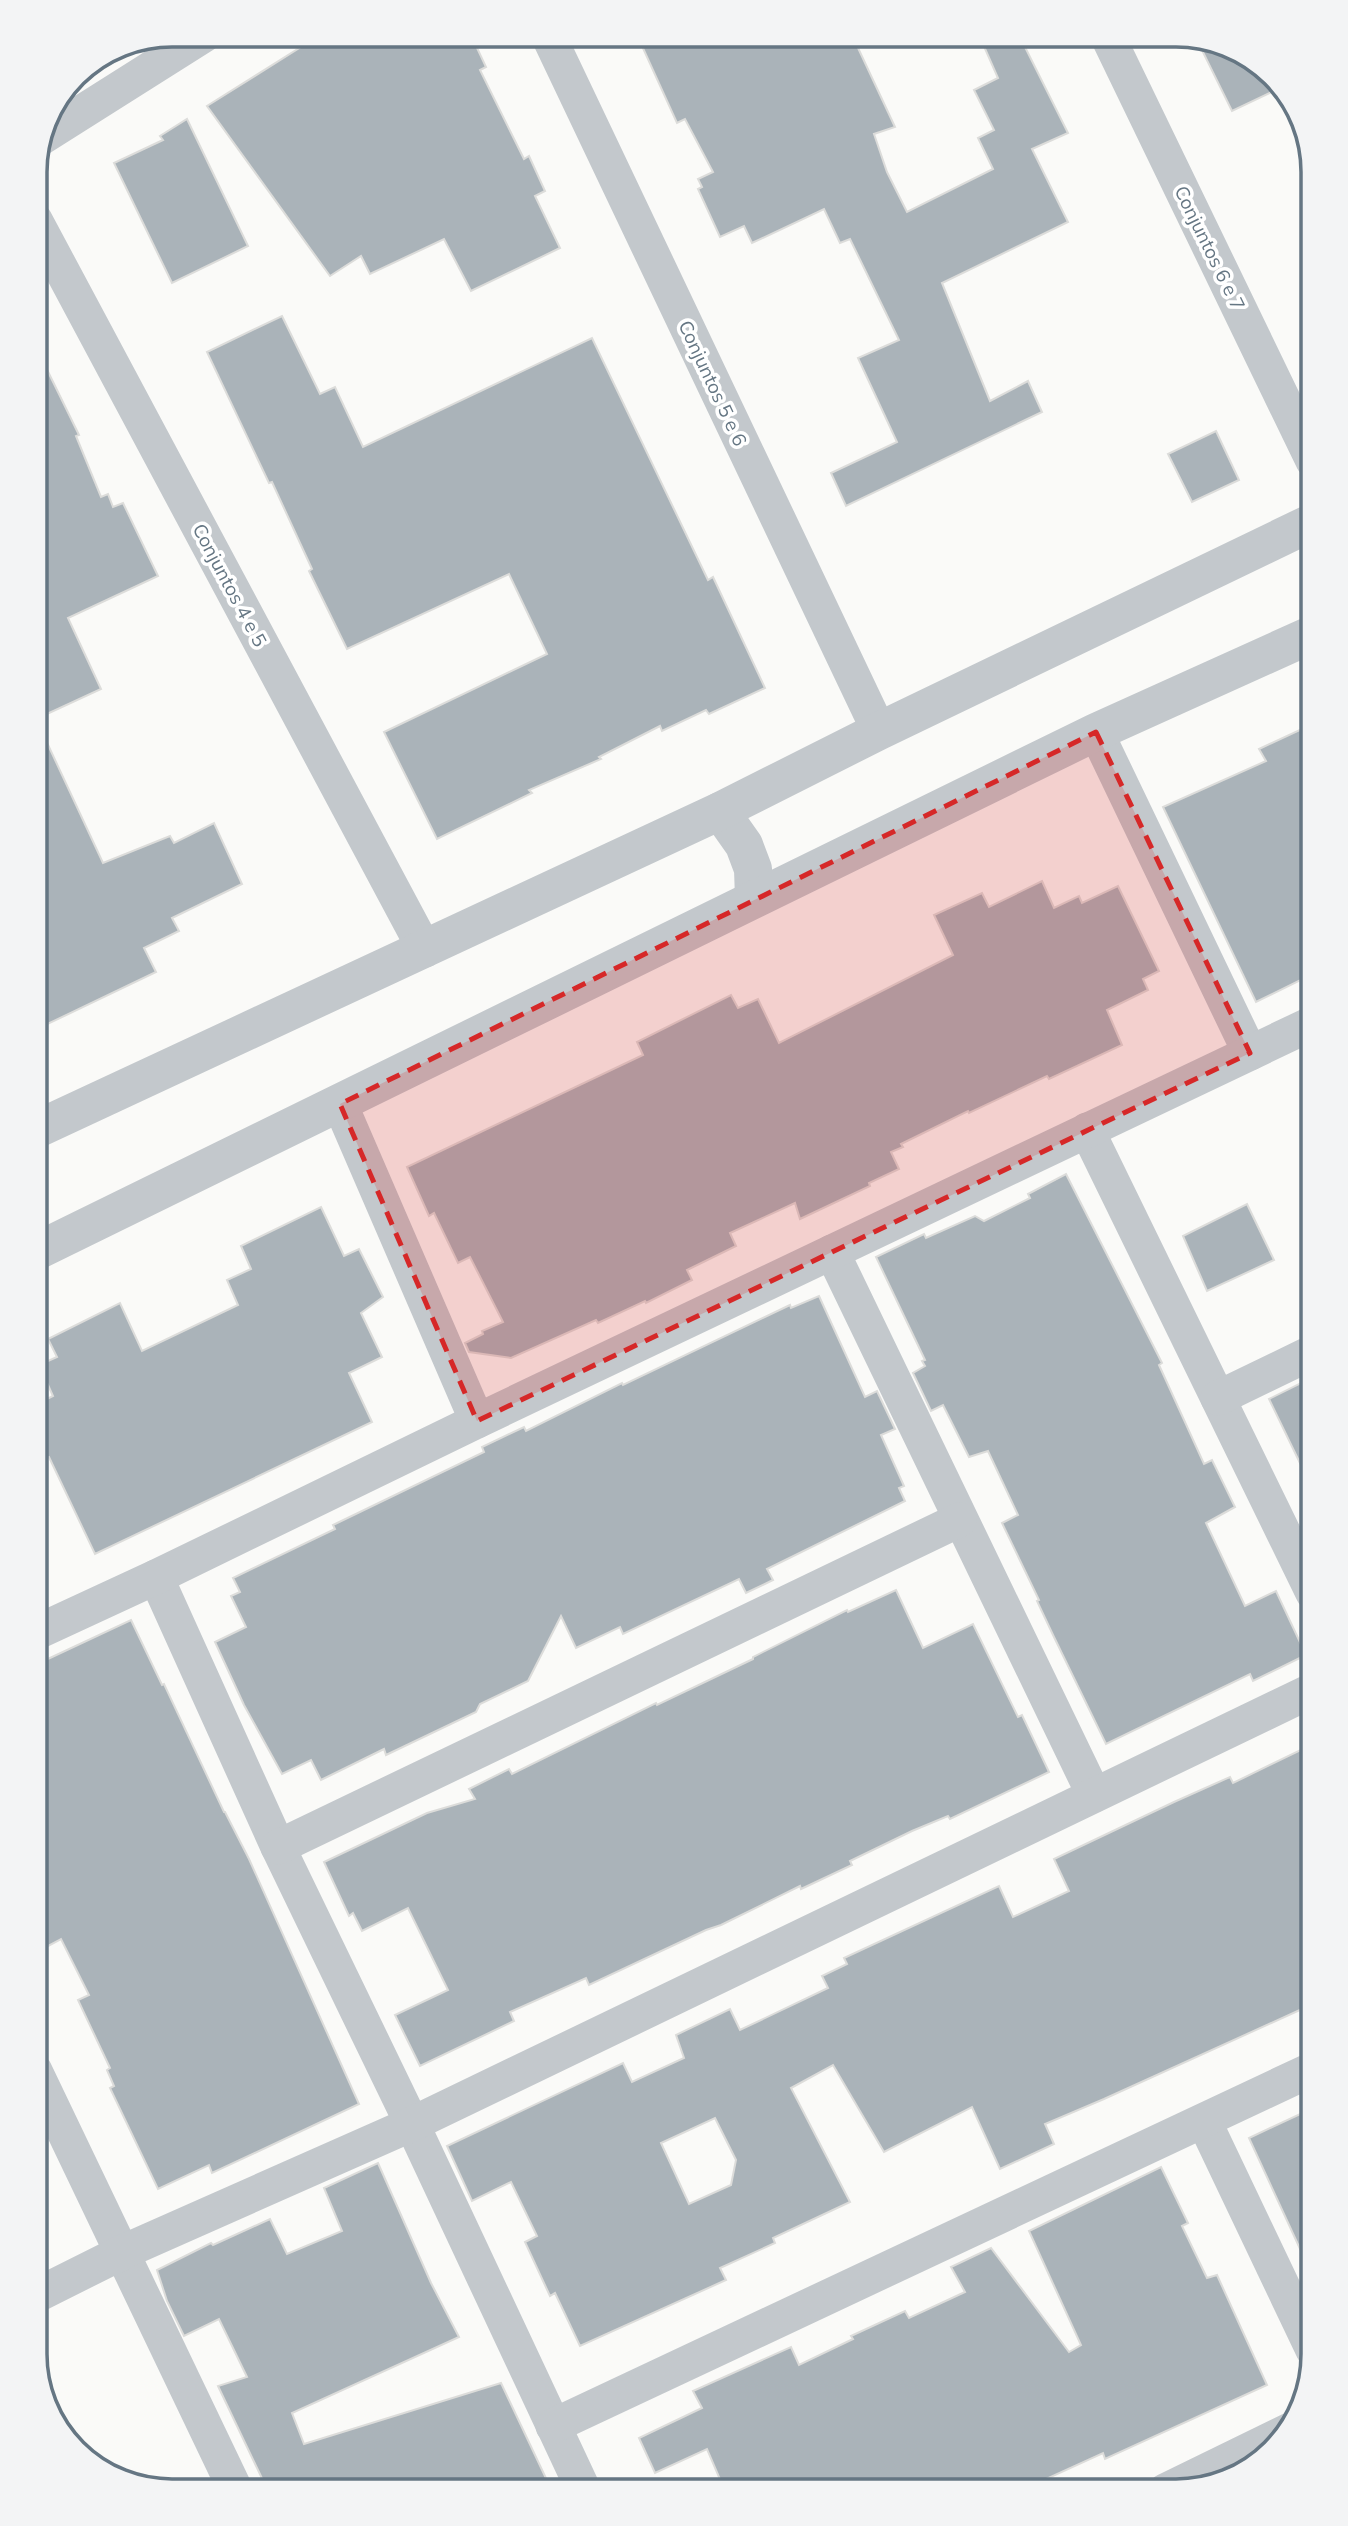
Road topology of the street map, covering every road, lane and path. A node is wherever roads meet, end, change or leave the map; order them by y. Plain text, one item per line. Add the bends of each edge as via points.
1 (185, 47) edge
2 (554, 47) edge
3 (1113, 48) edge
4 (56, 129) edge
5 (48, 244) edge
6 (1301, 436) edge
7 (1301, 528) edge
8 (1301, 639) edge
9 (878, 731) junction
10 (1096, 732) junction
11 (720, 811) junction
12 (754, 898) junction
13 (425, 950) junction
14 (1301, 1029) edge
15 (1250, 1053) junction
16 (340, 1104) junction
17 (48, 1124) edge
18 (1087, 1130) junction
19 (48, 1246) edge
20 (832, 1252) junction
21 (1301, 1358) edge
22 (1218, 1398) junction
23 (477, 1421) junction
24 (959, 1520) junction
25 (1301, 1568) edge
26 (156, 1577) junction
27 (47, 1627) edge
28 (1301, 1696) edge
29 (1094, 1795) junction
30 (278, 1847) junction
31 (1301, 2075) edge
32 (47, 2096) edge
33 (1204, 2121) junction
34 (412, 2124) junction
35 (123, 2252) junction
36 (47, 2290) edge
37 (1301, 2325) edge
38 (553, 2426) junction
39 (1263, 2443) edge
40 (1194, 2477) edge
41 (230, 2478) edge
42 (578, 2478) edge

1 - 4 street
2 - 9 street, Conjuntos 5 e 6
3 - 6 street, Conjuntos 6 e 7
5 - 13 street, Conjuntos 4 e 5
7 - 9 street
8 - 10 street
9 - 11 street
10 - 12 street
10 - 15 street
11 - 12 street via 744,845 753,869
11 - 13 street
12 - 16 street
13 - 17 street
14 - 15 street
15 - 18 street
16 - 19 street
16 - 23 street
18 - 20 street
18 - 22 street
20 - 23 street
20 - 24 street
21 - 22 street
22 - 25 street
23 - 26 street
24 - 29 street
24 - 30 street
26 - 27 street
26 - 30 street
28 - 29 street
29 - 34 street
30 - 34 street
31 - 33 street
32 - 35 street
33 - 37 street
33 - 38 street
34 - 35 street
34 - 38 street
35 - 36 street
35 - 41 street
38 - 42 street
39 - 40 street

